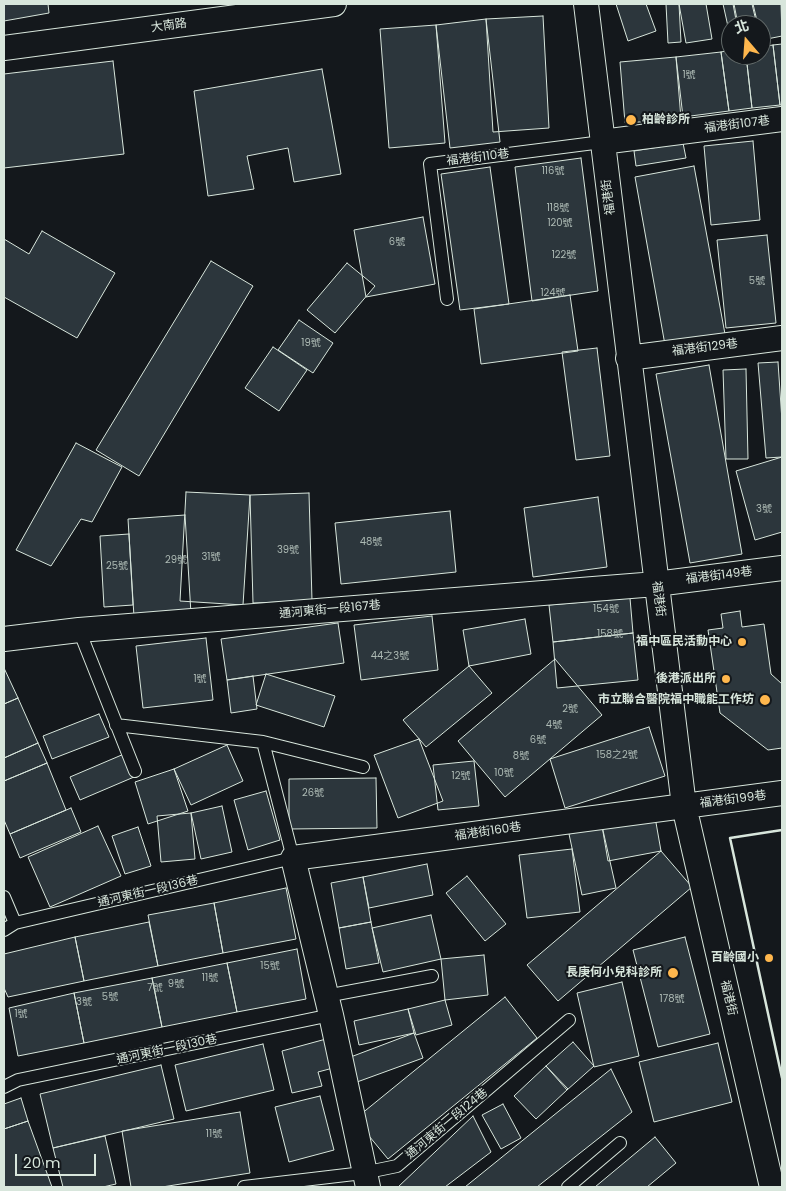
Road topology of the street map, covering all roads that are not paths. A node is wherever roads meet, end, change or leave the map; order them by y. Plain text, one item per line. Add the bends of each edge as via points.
1 (334, 4) edge
2 (586, 4) edge
3 (291, 7) edge
4 (4, 48) edge
5 (782, 119) edge
6 (602, 142) junction
7 (447, 299) dead end
8 (782, 338) edge
9 (628, 358) junction
10 (782, 568) edge
11 (656, 584) junction
12 (78, 630) junction
13 (4, 639) edge
14 (116, 725) junction
15 (263, 742) junction
16 (363, 767) dead end
17 (135, 771) dead end
18 (782, 793) edge
19 (684, 806) junction
20 (293, 858) junction
21 (4, 897) edge
22 (9, 926) edge
23 (432, 976) dead end
24 (328, 1005) junction
25 (568, 1020) dead end
26 (4, 1087) edge
27 (620, 1143) dead end
28 (365, 1180) edge
29 (244, 1187) edge
30 (568, 1187) edge
31 (772, 1187) edge

1 - 3 street, 大南路
2 - 6 street, 福港街
3 - 4 street, 大南路
5 - 6 street, 福港街107巷
6 - 7 lane, 福港街110巷 via 430,164
6 - 9 street, 福港街
8 - 9 street, 福港街129巷
9 - 11 street, 福港街
10 - 11 street, 福港街149巷
11 - 12 street, 通河東街一段167巷
11 - 19 street, 福港街
12 - 13 street, 通河東街一段167巷
12 - 14 lane
14 - 15 lane
14 - 17 lane
15 - 16 lane
15 - 20 lane
18 - 19 street, 福港街199巷
19 - 20 street, 福港街160巷
19 - 31 street, 福港街
20 - 22 lane, 通河東街一段136巷
20 - 24 street
21 - 22 lane
23 - 24 lane, 通河東街一段130巷
24 - 26 lane, 通河東街一段130巷 via 18,1080
24 - 28 street
25 - 28 lane, 通河東街一段124巷 via 397,1166
27 - 30 lane
28 - 29 lane, 通河東街一段124巷

